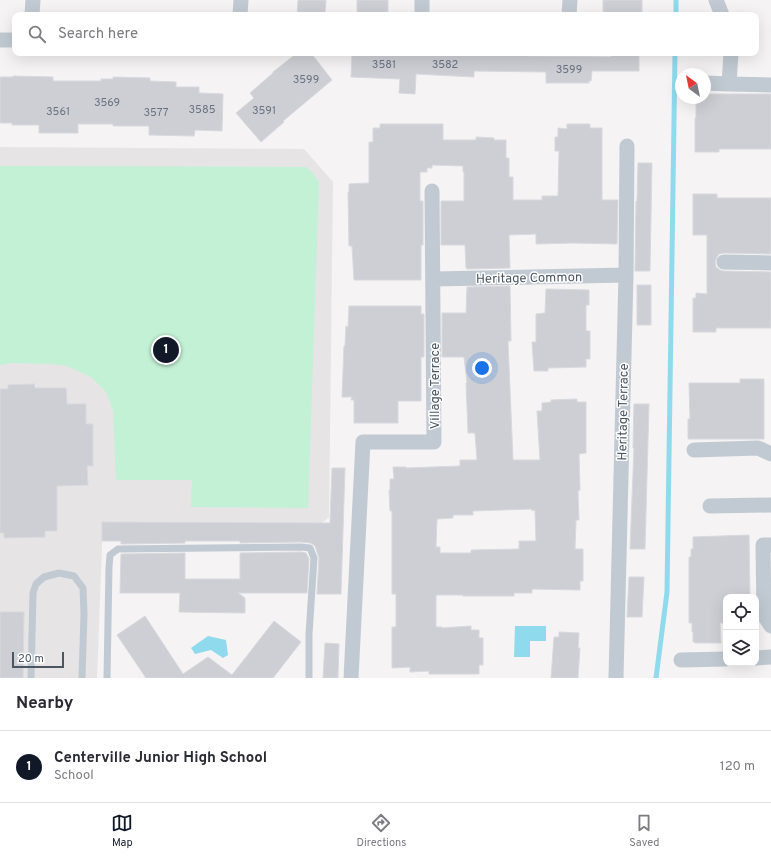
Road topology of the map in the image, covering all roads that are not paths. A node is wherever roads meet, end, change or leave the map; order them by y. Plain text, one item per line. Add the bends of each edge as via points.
1 (33, 0) edge
2 (241, 0) edge
3 (422, 0) edge
4 (570, 0) edge
5 (716, 0) edge
6 (32, 12) edge
7 (240, 12) edge
8 (422, 12) edge
9 (569, 12) edge
10 (721, 12) edge
11 (0, 40) edge
12 (12, 40) edge
13 (731, 56) edge
14 (711, 83) edge
15 (729, 84) junction
16 (771, 85) edge
17 (627, 146) dead end
18 (432, 191) dead end
19 (724, 262) dead end
20 (771, 263) edge
21 (626, 275) junction
22 (433, 279) junction
23 (694, 450) dead end
24 (771, 454) edge
25 (771, 505) edge
26 (710, 506) dead end
27 (771, 545) edge
28 (771, 626) edge
29 (771, 657) edge
30 (759, 658) edge
31 (723, 659) edge
32 (681, 660) dead end
33 (32, 678) edge
34 (82, 678) edge
35 (107, 678) edge
36 (309, 678) edge
37 (351, 678) edge
38 (616, 678) edge

1 - 6 street
2 - 7 street
3 - 8 street
4 - 9 street
5 - 10 street
11 - 12 street
13 - 15 street
14 - 15 street
15 - 16 street
17 - 21 street, Heritage Terrace
18 - 22 street, Village Terrace
19 - 20 street
21 - 22 street, Heritage Common
21 - 38 street, Heritage Terrace
22 - 37 street, Village Terrace via 434,442 363,442
23 - 24 street via 758,448
25 - 26 street
27 - 28 street via 763,545 764,615
29 - 30 street
31 - 32 street
33 - 34 lane via 33,593 36,584 44,577 59,572 74,576 83,588
35 - 36 lane via 110,555 118,549 301,547 310,548 314,558

